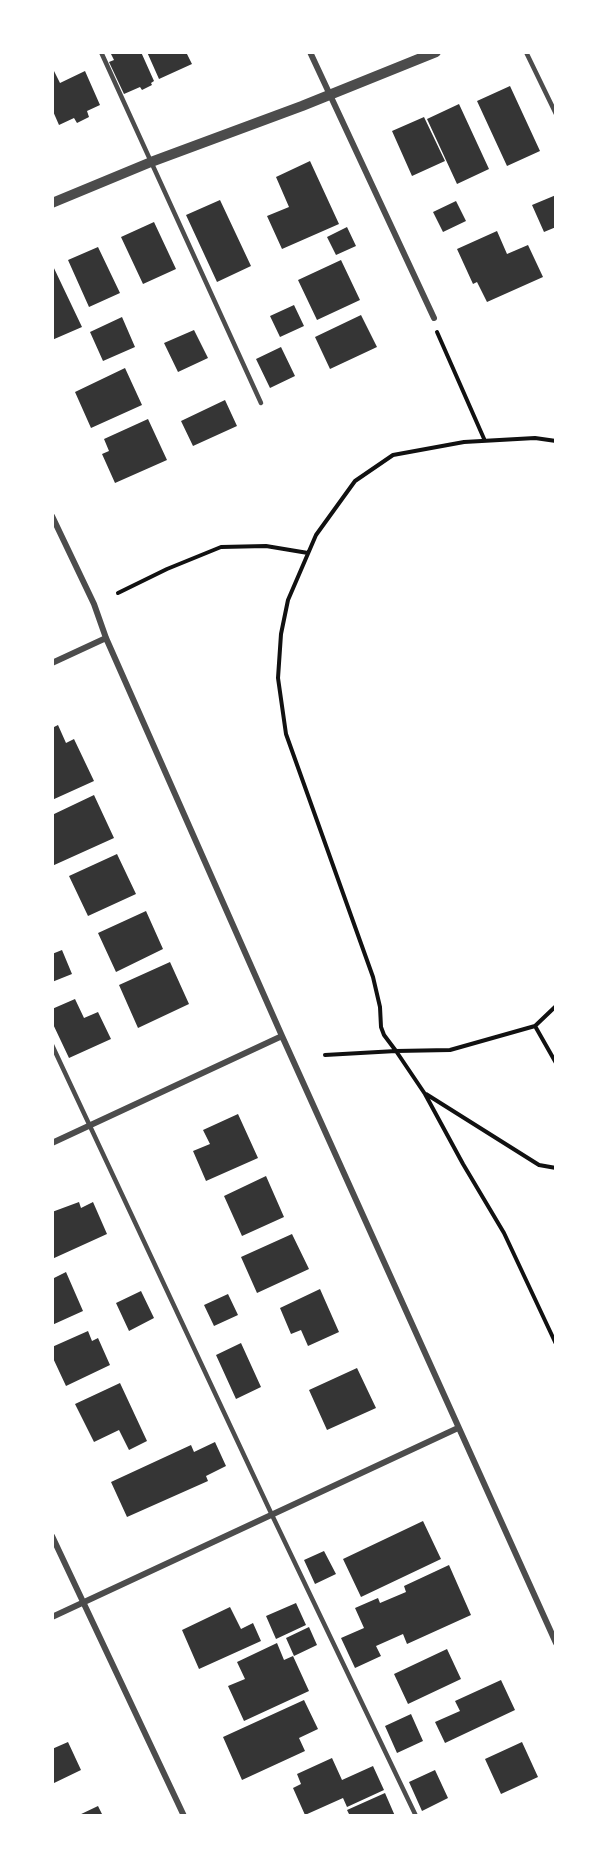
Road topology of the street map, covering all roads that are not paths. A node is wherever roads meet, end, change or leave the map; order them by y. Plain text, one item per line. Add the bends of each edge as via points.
1 (100, 52) edge
2 (310, 52) edge
3 (436, 52) edge
4 (526, 52) edge
5 (330, 94) junction
6 (555, 114) edge
7 (151, 162) junction
8 (52, 202) edge
9 (434, 318) road end
10 (261, 403) dead end
11 (52, 516) edge
12 (106, 638) junction
13 (52, 663) edge
14 (282, 1036) junction
15 (52, 1045) edge
16 (90, 1126) junction
17 (52, 1143) edge
18 (458, 1428) junction
19 (272, 1515) junction
20 (52, 1536) edge
21 (84, 1602) junction
22 (52, 1617) edge
23 (555, 1643) edge
24 (184, 1815) edge
25 (416, 1815) edge

1 - 7 lane
2 - 5 street
3 - 5 street
4 - 6 lane
5 - 7 street
5 - 9 street
7 - 8 street
7 - 10 lane
11 - 12 street
12 - 13 street
12 - 14 street
14 - 16 street
14 - 18 street
15 - 16 lane
16 - 17 street
16 - 19 lane
18 - 19 street
18 - 23 street
19 - 21 street
19 - 25 lane
20 - 21 street
21 - 22 street
21 - 24 street

